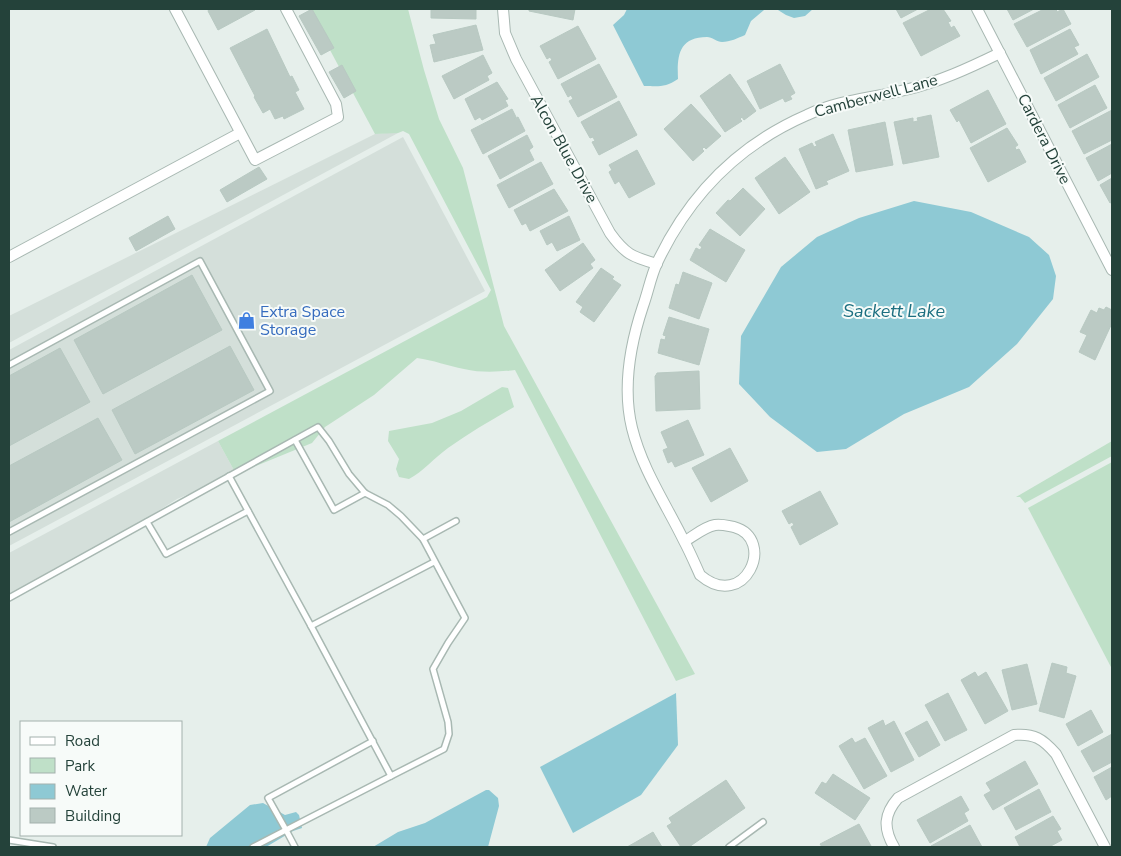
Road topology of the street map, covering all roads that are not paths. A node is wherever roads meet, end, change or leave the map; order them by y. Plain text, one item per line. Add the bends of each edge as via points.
1 (175, 9) edge
2 (286, 9) edge
3 (503, 9) edge
4 (976, 9) edge
5 (1000, 52) junction
6 (240, 133) junction
7 (9, 256) edge
8 (656, 264) junction
9 (1112, 270) edge
10 (9, 365) edge
11 (295, 440) junction
12 (229, 476) junction
13 (365, 493) junction
14 (248, 511) junction
15 (456, 521) dead end
16 (147, 522) junction
17 (9, 532) edge
18 (423, 539) junction
19 (684, 541) junction
20 (434, 562) junction
21 (9, 598) edge
22 (311, 626) junction
23 (373, 741) junction
24 (392, 776) junction
25 (763, 822) dead end
26 (286, 830) junction
27 (9, 840) edge
28 (53, 847) edge
29 (253, 847) edge
30 (295, 847) edge
31 (729, 847) edge
32 (894, 847) edge
33 (1105, 847) edge

1 - 6 street
2 - 6 street via 336,104 338,117 255,160
3 - 8 street, Alcon Blue Drive via 505,32 516,59 610,233 634,258
4 - 5 street, Cardera Drive
5 - 8 street, Camberwell Lane via 934,82 821,108 769,135 705,187 688,208
5 - 9 street, Cardera Drive
6 - 7 street
8 - 19 street, Camberwell Lane via 634,332 627,404 639,454
10 - 17 lane via 200,261 270,391
11 - 12 lane
11 - 13 lane via 318,427
11 - 13 lane via 334,510
12 - 14 lane
12 - 16 lane
13 - 18 lane via 388,505
14 - 16 lane via 166,554
14 - 22 lane
15 - 18 lane
16 - 21 lane
18 - 20 lane
19 - 19 street, Camberwell Lane via 700,575 716,585 725,586 744,580 753,563 755,554 748,536 728,525 707,528
20 - 22 lane
20 - 24 lane via 465,618 434,669 449,734 444,749
22 - 23 lane
23 - 24 lane
23 - 26 lane via 268,798
24 - 26 lane
25 - 31 lane
26 - 29 lane
26 - 30 lane
27 - 28 lane
32 - 33 street via 886,828 891,806 898,798 1014,736 1025,734 1042,740 1056,754

